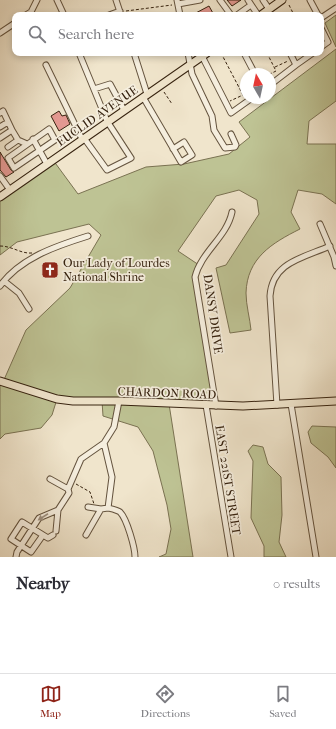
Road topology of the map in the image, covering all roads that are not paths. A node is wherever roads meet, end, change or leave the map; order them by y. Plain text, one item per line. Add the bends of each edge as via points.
1 (37, 0) edge
2 (57, 0) edge
3 (116, 0) edge
4 (200, 0) edge
5 (220, 0) edge
6 (224, 0) edge
7 (263, 0) edge
8 (282, 0) edge
9 (307, 0) edge
10 (310, 0) edge
11 (178, 2) edge
12 (249, 2) edge
13 (336, 8) edge
14 (31, 12) edge
15 (63, 12) edge
16 (122, 12) edge
17 (180, 12) edge
18 (229, 12) edge
19 (231, 12) edge
20 (240, 12) edge
21 (264, 12) edge
22 (265, 12) edge
23 (266, 12) edge
24 (313, 12) edge
25 (316, 12) edge
26 (324, 16) edge
27 (12, 24) edge
28 (0, 32) edge
29 (324, 34) edge
30 (324, 45) edge
31 (80, 56) edge
32 (136, 56) edge
33 (189, 56) edge
34 (202, 56) edge
35 (204, 56) edge
36 (246, 56) edge
37 (292, 56) edge
38 (309, 56) edge
39 (190, 64) junction
40 (46, 65) dead end
41 (296, 65) junction
42 (252, 68) edge
43 (276, 80) edge
44 (94, 90) junction
45 (145, 96) junction
46 (244, 104) edge
47 (124, 110) junction
48 (0, 113) edge
49 (107, 121) junction
50 (8, 122) junction
51 (0, 127) edge
52 (12, 130) junction
53 (231, 134) dead end
54 (0, 138) edge
55 (83, 138) junction
56 (18, 140) junction
57 (33, 140) junction
58 (27, 144) junction
59 (8, 148) dead end
60 (173, 149) dead end
61 (39, 150) junction
62 (47, 164) junction
63 (0, 176) edge
64 (10, 190) junction
65 (0, 197) edge
66 (232, 212) dead end
67 (320, 224) dead end
68 (88, 236) dead end
69 (330, 246) junction
70 (336, 266) edge
71 (4, 281) junction
72 (0, 286) edge
73 (30, 309) dead end
74 (0, 382) edge
75 (119, 401) junction
76 (336, 401) edge
77 (291, 404) junction
78 (206, 405) junction
79 (277, 405) junction
80 (216, 406) junction
81 (104, 443) junction
82 (50, 478) dead end
83 (68, 489) junction
84 (88, 507) dead end
85 (108, 508) junction
86 (58, 510) junction
87 (101, 510) junction
88 (32, 528) junction
89 (43, 535) junction
90 (86, 535) dead end
91 (21, 547) junction
92 (16, 557) edge
93 (135, 557) edge
94 (230, 557) edge
95 (316, 557) edge

1 - 14 street
2 - 15 street
3 - 16 street
4 - 11 street
5 - 18 street
6 - 19 street
7 - 22 street
8 - 23 main road
9 - 24 street
10 - 25 street
11 - 17 street
12 - 20 street
12 - 21 street
13 - 26 street
27 - 28 street
29 - 30 street via 328,42
31 - 44 street
32 - 45 street
33 - 39 street
34 - 39 main road, EUCLID AVENUE
35 - 46 street via 231,113
36 - 42 street
37 - 41 street
38 - 41 street
39 - 45 main road, EUCLID AVENUE
39 - 53 street via 192,74 212,116 214,130 225,148 236,145
40 - 55 street
41 - 43 street
44 - 47 street via 110,84
44 - 49 street
45 - 47 main road, EUCLID AVENUE
45 - 60 street
47 - 49 main road, EUCLID AVENUE
48 - 50 street via 3,111
49 - 55 main road, EUCLID AVENUE
49 - 55 street via 131,158 107,170
50 - 51 street
50 - 52 street
52 - 54 street
52 - 56 street
55 - 62 main road, EUCLID AVENUE
56 - 58 street
56 - 59 street
57 - 58 street
57 - 61 street
57 - 61 street via 49,129 55,140
58 - 61 street via 8,158 14,168
61 - 62 street
62 - 64 main road, EUCLID AVENUE
63 - 64 street
64 - 65 main road, EUCLID AVENUE
66 - 80 street, DANSY DRIVE via 230,222 199,265 195,277
67 - 69 street
68 - 71 street via 46,252 14,271
69 - 70 street
69 - 79 street via 286,265 272,281 270,296
71 - 72 street
71 - 73 street via 19,293
74 - 75 main road, CHARDON ROAD via 66,401
75 - 78 main road, CHARDON ROAD
75 - 81 street via 114,427
76 - 77 main road, CHARDON ROAD
77 - 79 main road, CHARDON ROAD
77 - 95 street
78 - 80 main road, CHARDON ROAD
78 - 94 street, EAST 221ST STREET
79 - 80 main road, CHARDON ROAD
81 - 83 street via 81,460
81 - 85 street via 112,477
82 - 83 street
83 - 86 street via 69,493
84 - 87 street
85 - 87 street
85 - 93 street via 119,512 124,518
86 -> 88 street via 42,516
86 - 89 street via 55,533 48,538
87 - 90 street
88 - 89 street
88 - 91 street
88 - 91 street via 22,522 11,538
89 - 91 street via 31,552
91 - 92 street

